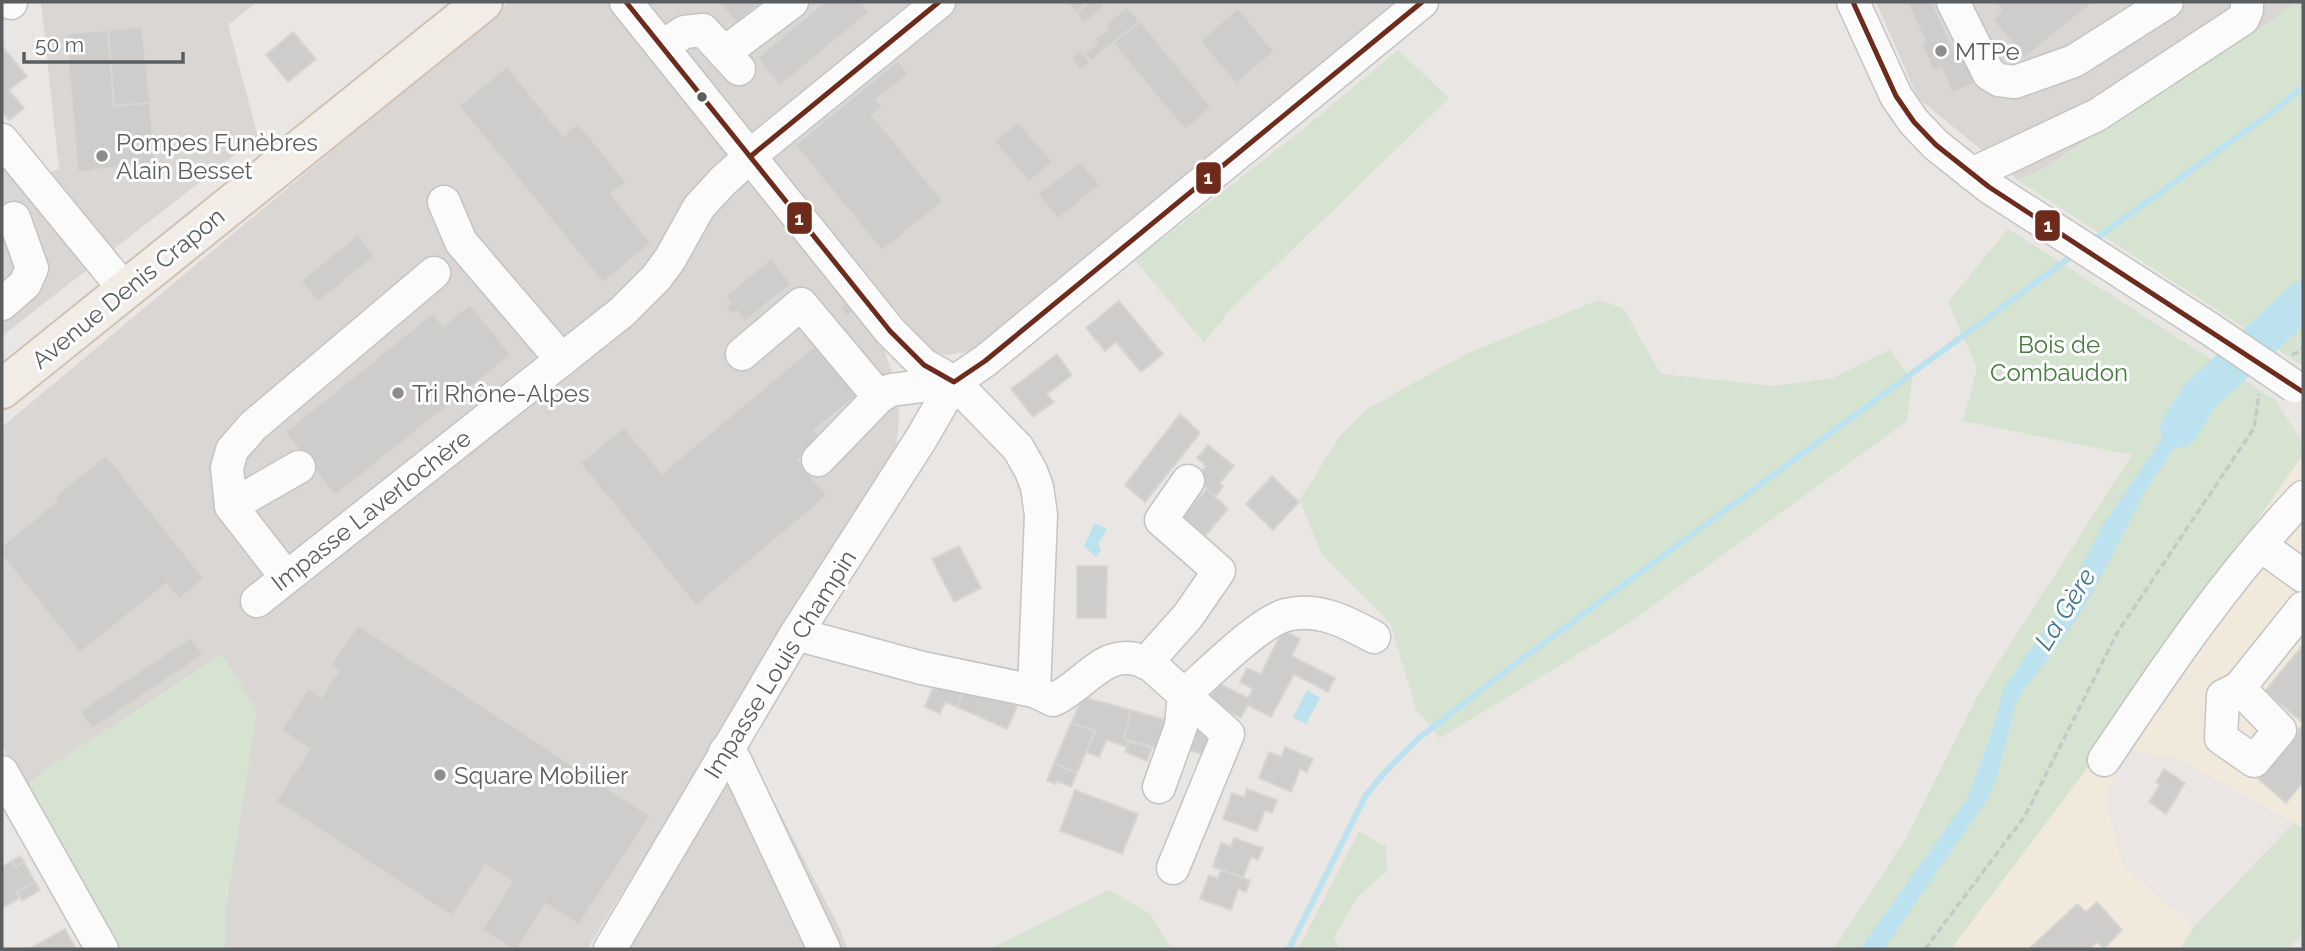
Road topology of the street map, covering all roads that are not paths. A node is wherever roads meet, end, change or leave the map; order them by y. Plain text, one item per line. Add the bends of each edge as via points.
1 (444, 2) edge
2 (483, 2) edge
3 (626, 2) edge
4 (792, 2) edge
5 (939, 2) edge
6 (1422, 2) edge
7 (1853, 2) edge
8 (1953, 2) edge
9 (2167, 2) edge
10 (2247, 2) edge
11 (662, 47) junction
12 (2, 139) edge
13 (751, 156) junction
14 (1972, 174) junction
15 (47, 195) junction
16 (444, 202) dead end
17 (8, 216) edge
18 (434, 273) dead end
19 (118, 281) junction
20 (2, 304) edge
21 (742, 354) dead end
22 (562, 360) junction
23 (2, 361) edge
24 (2293, 379) edge
25 (954, 382) junction
26 (2, 389) edge
27 (879, 397) junction
28 (818, 460) dead end
29 (299, 467) dead end
30 (1188, 481) dead end
31 (2303, 497) edge
32 (231, 506) junction
33 (2260, 545) junction
34 (2303, 576) edge
35 (286, 578) junction
36 (257, 601) dead end
37 (2303, 608) edge
38 (796, 634) junction
39 (1374, 637) dead end
40 (1146, 663) junction
41 (2239, 688) dead end
42 (1034, 691) junction
43 (1184, 695) junction
44 (725, 751) junction
45 (2104, 760) dead end
46 (2, 772) edge
47 (1159, 787) dead end
48 (1174, 868) dead end
49 (102, 949) edge
50 (610, 949) edge
51 (824, 949) edge

1 - 19 main road, Avenue Denis Crapon
2 - 19 main road, Avenue Denis Crapon
3 - 11 street
4 - 11 street via 731,61 703,30 684,32
5 - 13 street, Impasse Laverlochère
6 - 25 street
7 - 14 street via 1896,96 1936,145
8 - 9 street via 1989,74 2015,82 2074,61
10 - 14 street via 2243,19 2097,115
11 - 13 street
12 - 15 street
13 - 22 street, Impasse Laverlochère via 706,198 656,278
13 - 25 street via 890,331 924,365
14 - 24 street, bridge
15 - 17 street
15 - 19 street
16 - 22 street via 461,242
17 - 20 street via 32,268 25,284
18 - 32 street via 253,426 232,450 227,468
19 - 23 main road, Avenue Denis Crapon
19 - 26 main road, Avenue Denis Crapon
21 - 27 street via 801,304
22 - 35 street, Impasse Laverlochère
25 - 27 street via 891,390
25 - 38 street, Impasse Louis Champin
25 - 42 street via 1018,448 1037,487 1041,515
27 - 28 street
29 - 32 street
30 - 40 street via 1161,520 1219,571 1188,616
31 - 33 street
32 - 35 street
33 - 34 street
33 - 45 street via 2176,653
35 - 36 street, Impasse Laverlochère
37 - 41 street
38 - 42 street via 922,668
38 - 44 street, Impasse Louis Champin
39 - 43 street via 1344,620 1320,614 1283,615 1245,640
40 - 42 street via 1118,657 1053,700
40 - 43 street
43 - 47 street via 1181,726
43 - 48 street via 1228,734
44 - 50 street, Impasse Louis Champin
44 - 51 street via 735,760
46 - 49 street

